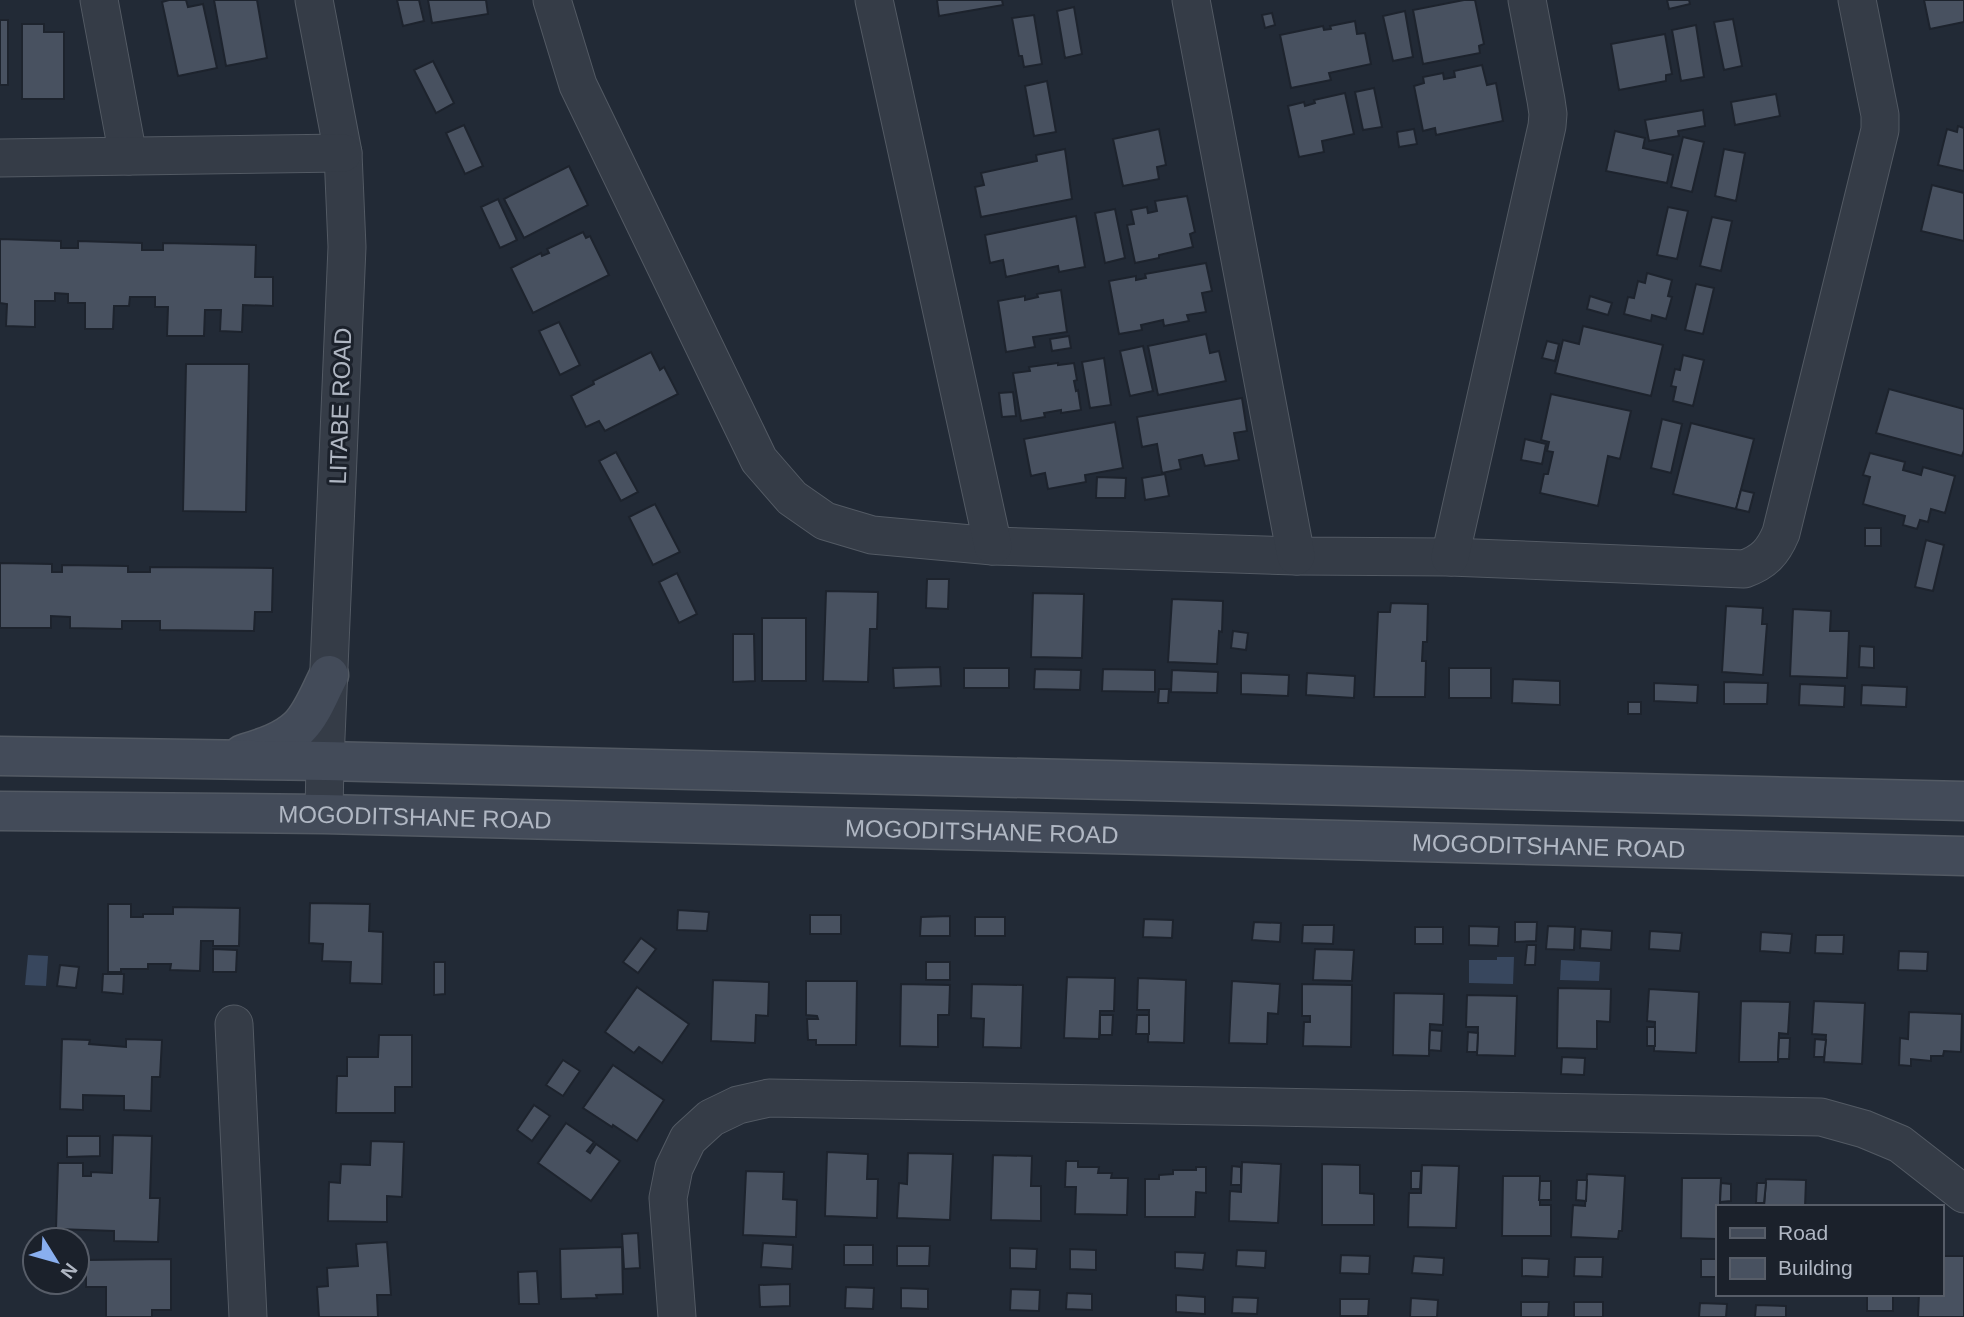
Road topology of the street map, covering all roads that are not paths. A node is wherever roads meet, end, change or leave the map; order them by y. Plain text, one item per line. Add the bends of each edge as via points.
1 (99, 0) edge
2 (314, 0) edge
3 (552, 0) edge
4 (874, 0) edge
5 (1191, 0) edge
6 (1527, 0) edge
7 (1857, 0) edge
8 (343, 153) junction
9 (128, 156) junction
10 (0, 158) edge
11 (993, 545) junction
12 (1296, 556) junction
13 (1450, 557) junction
14 (329, 675) junction
15 (0, 756) edge
16 (224, 760) junction
17 (325, 761) junction
18 (1964, 801) edge
19 (0, 811) edge
20 (324, 814) junction
21 (1964, 856) edge
22 (234, 1024) dead end
23 (1964, 1194) edge
24 (248, 1317) edge
25 (677, 1317) edge

1 - 9 street
2 - 8 street, LITABE ROAD
3 - 11 street via 578,85 759,460 792,498 825,521 872,535
4 - 11 street
5 - 12 street
6 - 13 street via 1547,126
7 - 13 street via 1880,130 1775,548 1744,569
8 - 9 street
8 - 14 street, LITABE ROAD via 347,247
9 - 10 street
11 - 12 street
12 - 13 street
14 - 16 main road via 298,728 273,744
14 - 17 street, LITABE ROAD
15 - 16 main road
16 - 17 main road
17 - 18 main road
17 - 20 street, LITABE ROAD
19 - 20 main road, MOGODITSHANE ROAD
20 - 21 main road, MOGODITSHANE ROAD
22 - 24 street
23 - 25 street via 1900,1144 1821,1117 769,1098 711,1118 688,1139 674,1168 668,1198

